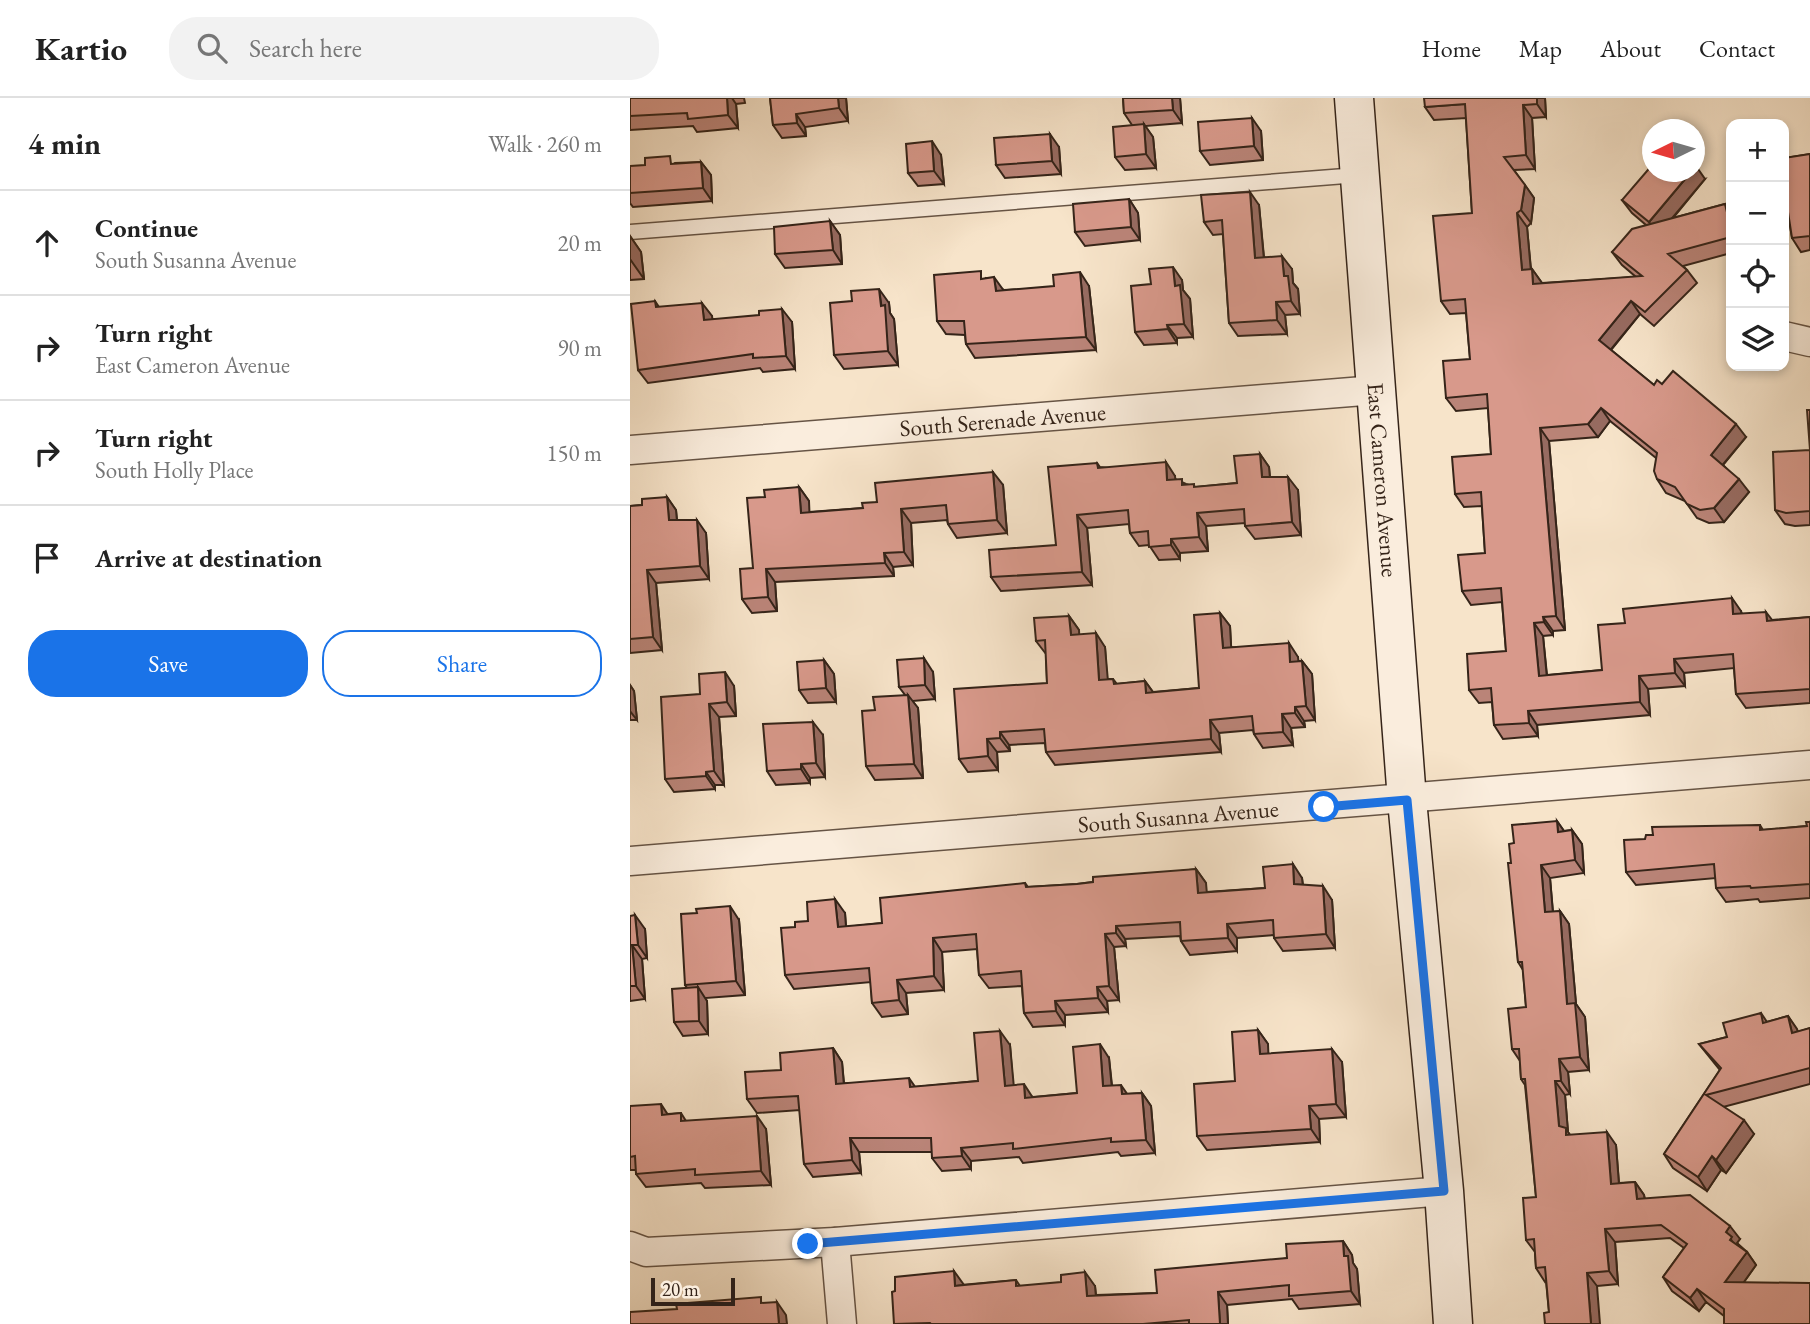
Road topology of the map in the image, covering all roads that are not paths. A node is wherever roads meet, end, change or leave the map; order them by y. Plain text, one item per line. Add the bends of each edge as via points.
1 (1354, 98) edge
2 (1360, 175) junction
3 (630, 232) edge
4 (1789, 337) edge
5 (1810, 342) edge
6 (1376, 390) junction
7 (630, 450) edge
8 (1810, 765) edge
9 (1407, 800) junction
10 (630, 861) edge
11 (1444, 1191) junction
12 (835, 1242) junction
13 (630, 1246) edge
14 (842, 1324) edge
15 (1453, 1324) edge

1 - 2 main road, East Cameron Avenue
2 - 3 lane
2 - 6 main road, East Cameron Avenue
4 - 5 street
6 - 7 street, South Serenade Avenue
6 - 9 main road, East Cameron Avenue
8 - 9 street, South Susanna Avenue
9 - 10 street, South Susanna Avenue
9 - 11 main road, East Cameron Avenue
11 - 12 street
11 - 15 main road, East Cameron Avenue
12 - 13 street via 646,1252
12 - 14 street

